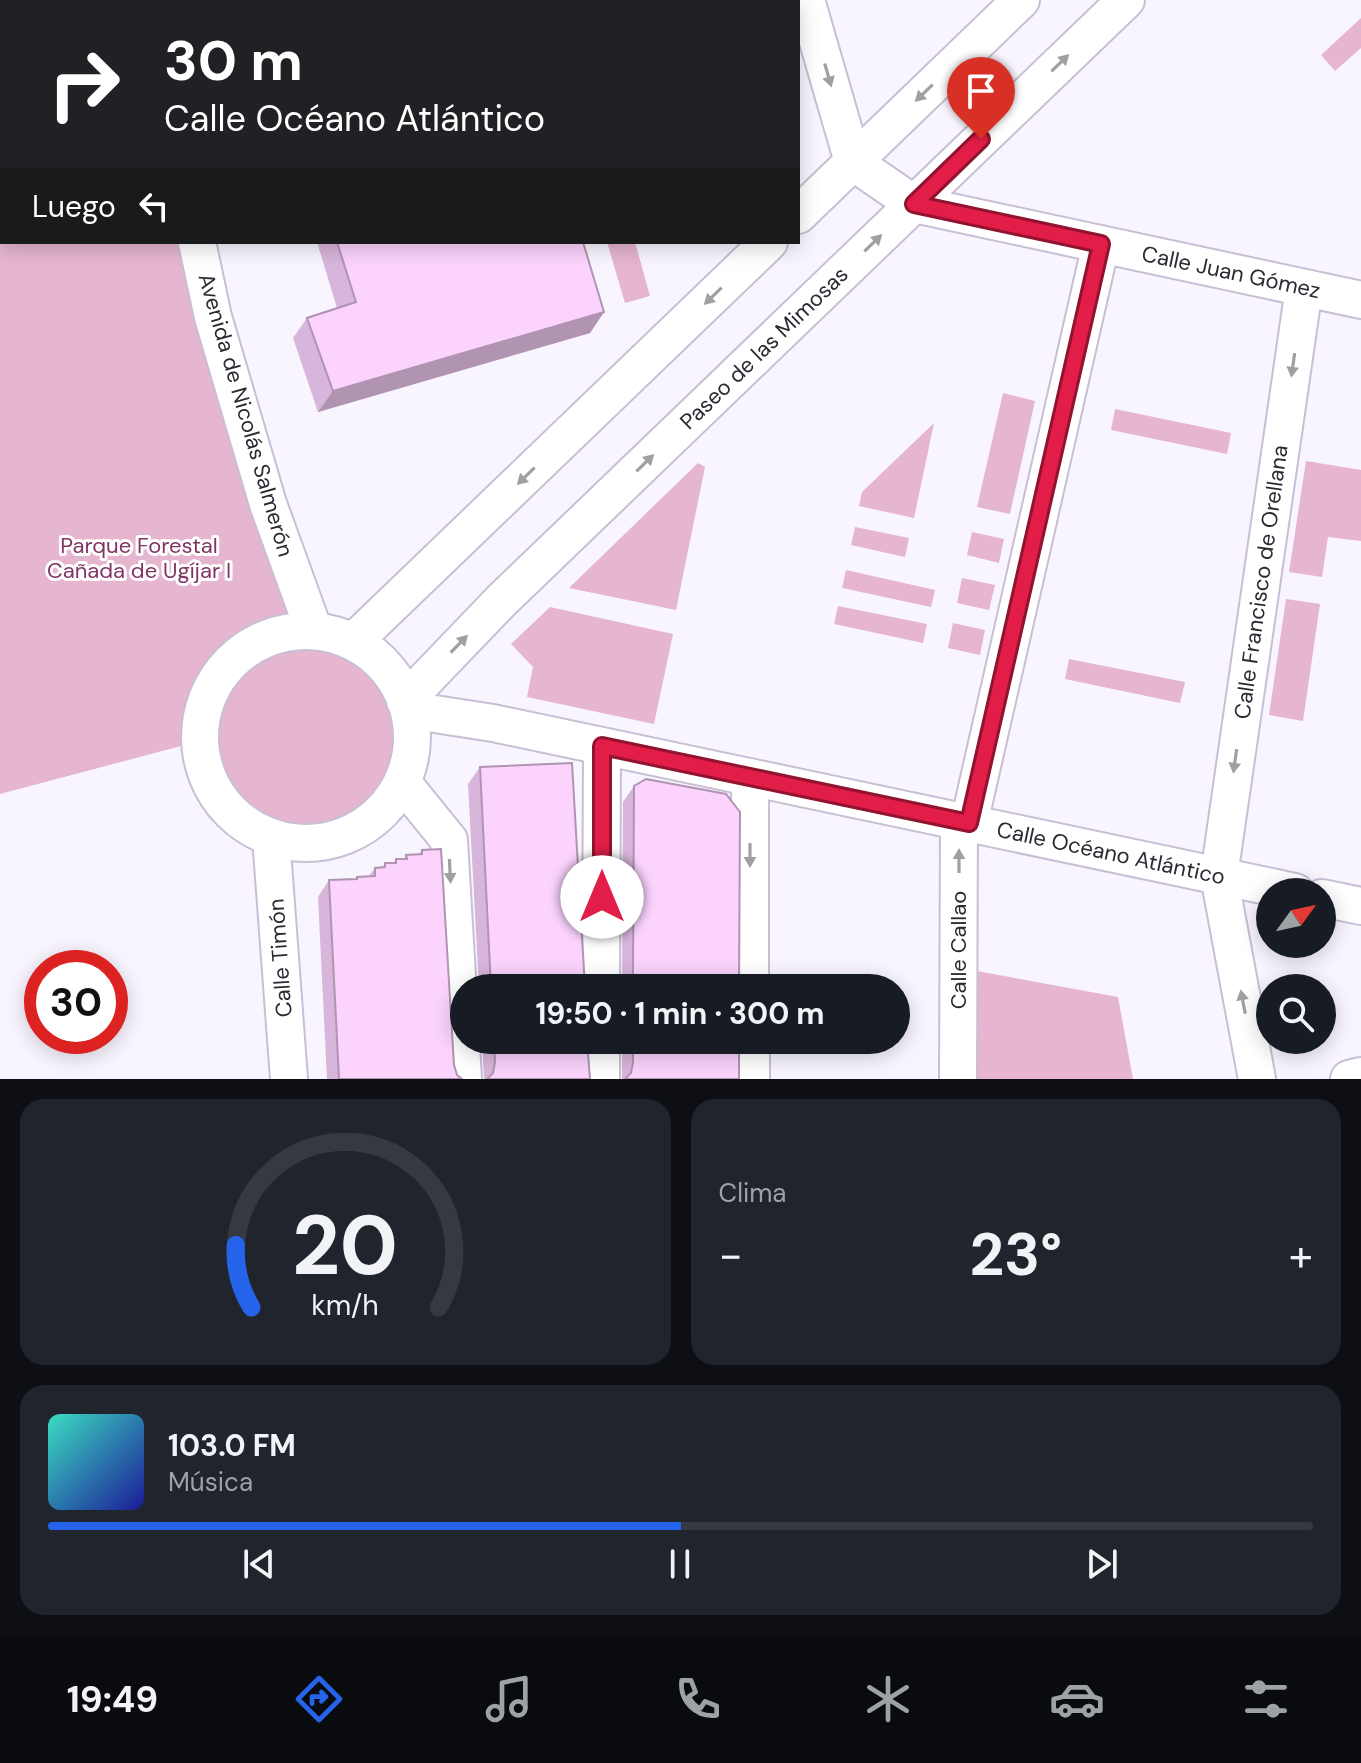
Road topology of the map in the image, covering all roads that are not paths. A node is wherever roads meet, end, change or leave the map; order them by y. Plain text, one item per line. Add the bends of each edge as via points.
1 (806, 0) edge
2 (1021, 0) edge
3 (1126, 0) edge
4 (853, 162) junction
5 (914, 204) junction
6 (800, 213) edge
7 (197, 244) edge
8 (767, 244) edge
9 (1101, 244) junction
10 (1304, 288) junction
11 (1361, 300) edge
12 (314, 631) junction
13 (353, 642) junction
14 (407, 705) junction
15 (602, 746) junction
16 (750, 777) junction
17 (402, 782) junction
18 (964, 822) junction
19 (271, 837) junction
20 (1219, 876) junction
21 (1256, 884) edge
22 (1336, 901) edge
23 (1361, 906) edge
24 (601, 974) edge
25 (750, 974) edge
26 (601, 1054) edge
27 (751, 1054) edge
28 (1361, 1076) edge
29 (289, 1079) edge
30 (463, 1079) edge
31 (601, 1079) edge
32 (751, 1079) edge
33 (958, 1079) edge
34 (1257, 1079) edge
35 (1349, 1079) edge

1 -> 4 street
2 -> 4 street
5 -> 3 street, Paseo de las Mimosas
4 - 5 street
4 - 6 street
5 - 9 street, Calle Juan Gómez
14 -> 5 street, Paseo de las Mimosas via 501,601
7 - 12 street, Avenida de Nicolás Salmerón via 213,317 268,504
8 -> 13 street
9 - 10 street, Calle Juan Gómez
9 - 18 street, Calle Callao
10 - 11 street, Calle Juan Gómez
10 -> 20 street, Calle Francisco de Orellana
12 - 13 street
12 - 19 street via 266,638 237,656 219,676 201,720 206,772 221,800 243,822
13 - 14 street via 384,666
14 - 15 street, Calle Océano Atlántico
14 - 17 street via 412,734
15 - 16 street, Calle Océano Atlántico
15 - 24 street
16 - 18 street, Calle Océano Atlántico
16 -> 25 street
17 - 19 street via 389,804 347,835 309,843
17 -> 30 street via 449,840
18 - 20 street, Calle Océano Atlántico
33 -> 18 street, Calle Callao
19 - 29 street, Calle Timón
20 - 21 street, Calle Océano Atlántico
34 -> 20 street, Calle Francisco de Orellana
22 - 23 street
26 - 31 street
27 - 32 street
28 - 35 street

